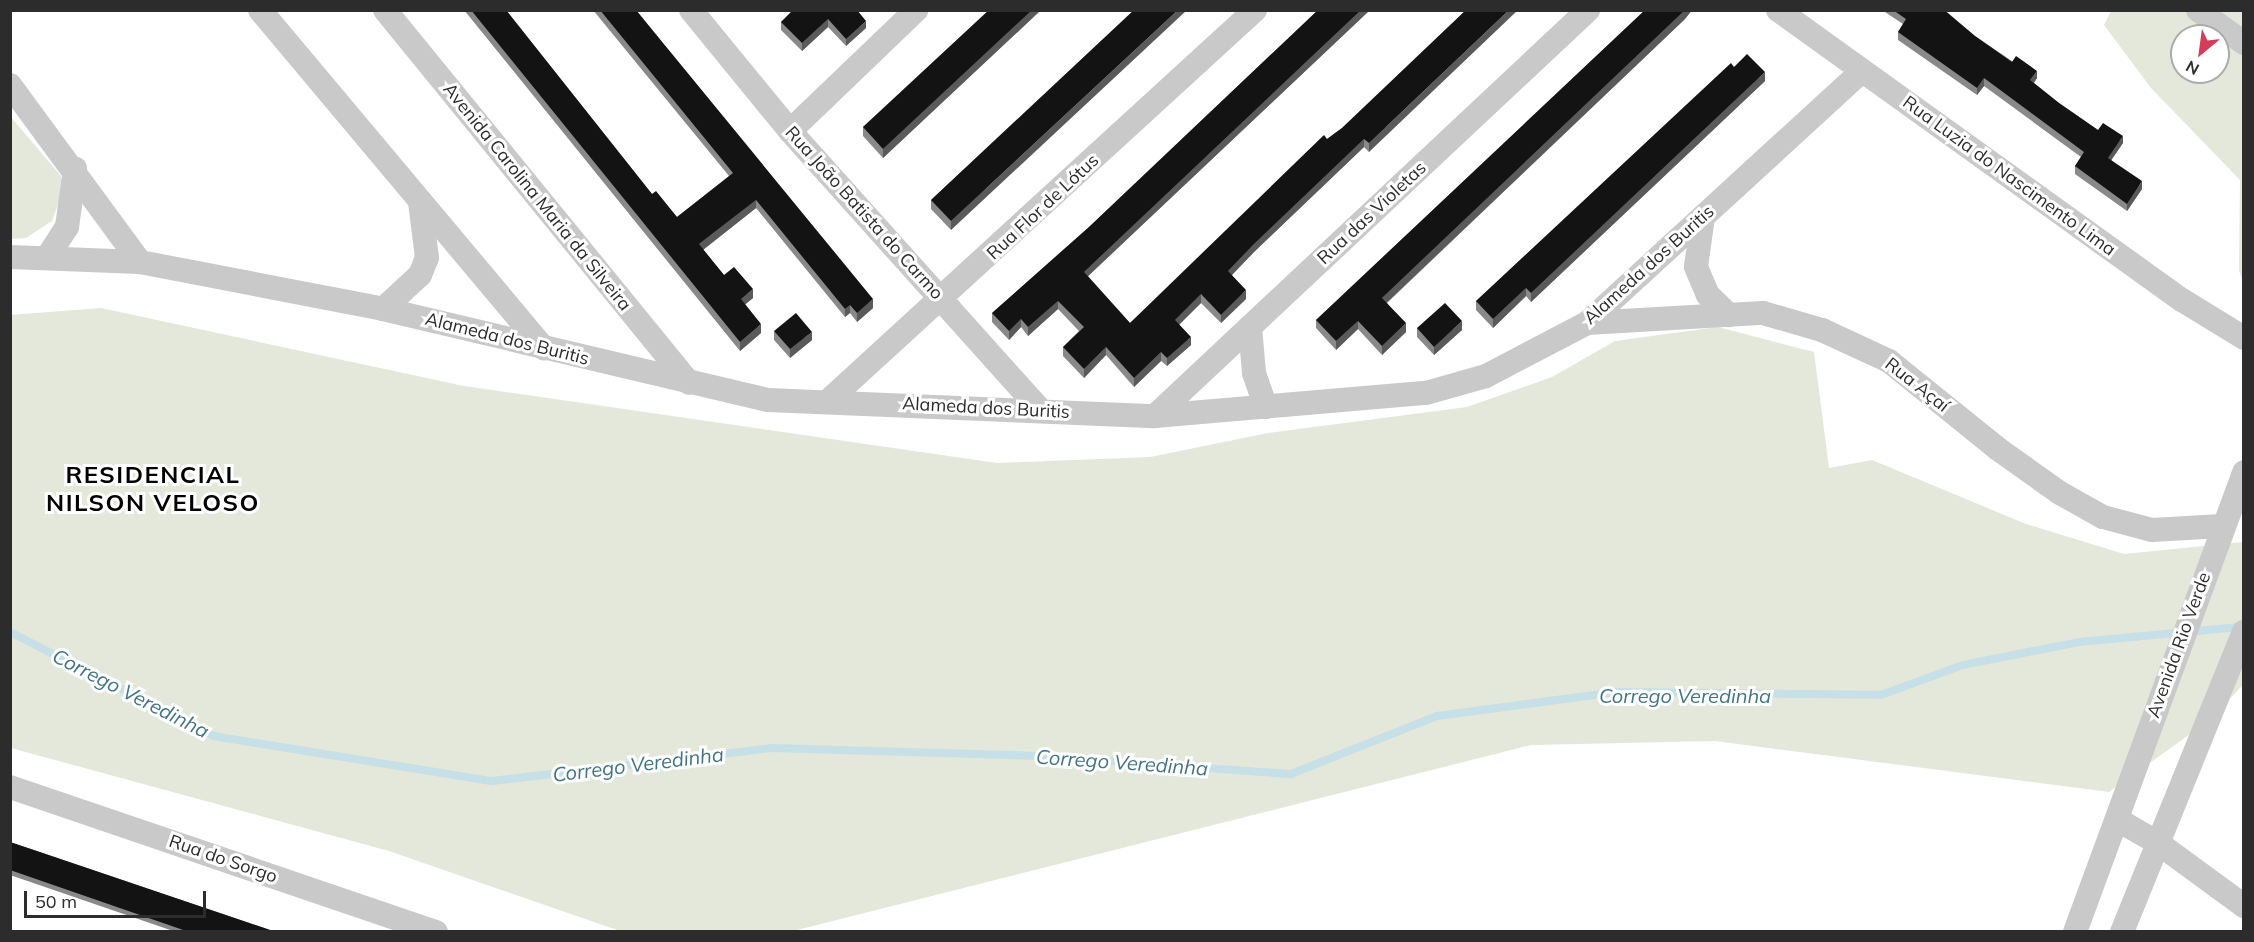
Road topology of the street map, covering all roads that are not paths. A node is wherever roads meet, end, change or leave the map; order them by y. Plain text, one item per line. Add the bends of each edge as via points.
1 (260, 10) edge
2 (385, 10) edge
3 (691, 10) edge
4 (916, 10) edge
5 (1255, 10) edge
6 (1588, 10) edge
7 (1778, 10) edge
8 (2198, 10) edge
9 (2244, 43) edge
10 (1862, 71) junction
11 (10, 85) edge
12 (790, 131) junction
13 (75, 169) junction
14 (419, 199) junction
15 (1703, 217) junction
16 (48, 256) junction
17 (10, 257) edge
18 (140, 262) junction
19 (942, 300) junction
20 (383, 309) junction
21 (1729, 315) junction
22 (1587, 323) junction
23 (1250, 327) junction
24 (2244, 338) edge
25 (544, 349) junction
26 (689, 383) junction
27 (828, 401) junction
28 (1266, 406) junction
29 (1041, 411) junction
30 (1155, 416) junction
31 (2244, 472) edge
32 (2222, 526) junction
33 (2244, 632) edge
34 (10, 788) edge
35 (2118, 820) junction
36 (2158, 843) junction
37 (2244, 906) edge
38 (436, 932) edge
39 (2075, 932) edge
40 (2122, 932) edge

1 - 14 street
2 - 26 street, Avenida Carolina Maria da Silveira
3 - 12 street, Rua João Batista do Carmo
4 - 12 street
5 - 19 street, Rua Flor de Lótus
6 - 23 street, Rua das Violetas
7 - 10 street, Rua Luzia do Nascimento Lima
8 - 9 street
10 - 15 street, Alameda dos Buritis
10 - 24 street, Rua Luzia do Nascimento Lima via 2182,300
11 - 13 street
12 - 19 street, Rua João Batista do Carmo
13 - 16 street via 67,227
13 - 18 street
14 - 20 street via 426,258 420,275
14 - 25 street
15 - 21 street via 1696,267 1708,295
15 - 22 street, Alameda dos Buritis
16 - 17 street, Alameda dos Buritis
16 - 18 street, Alameda dos Buritis
18 - 20 street, Alameda dos Buritis
19 - 27 street, Rua Flor de Lótus
19 - 29 street, Rua João Batista do Carmo
20 - 25 street, Alameda dos Buritis
21 - 22 street, Rua Açaí
21 - 32 street, Rua Açaí via 1763,313 1783,318 1822,330 1888,361 1998,449 2060,493 2103,517 2152,530
22 - 28 street, Alameda dos Buritis via 1486,376 1426,393
23 - 28 street via 1254,373
23 - 30 street, Rua das Violetas
25 - 26 street, Alameda dos Buritis
26 - 27 street, Alameda dos Buritis via 768,400
27 - 29 street, Alameda dos Buritis
28 - 30 street, Alameda dos Buritis
29 - 30 street, Alameda dos Buritis
31 - 32 street, Avenida Rio Verde
32 - 35 street, Avenida Rio Verde
33 - 36 street
34 - 38 street, Rua do Sorgo
35 - 36 street
35 - 39 street, Avenida Rio Verde
36 - 37 street
36 - 40 street

